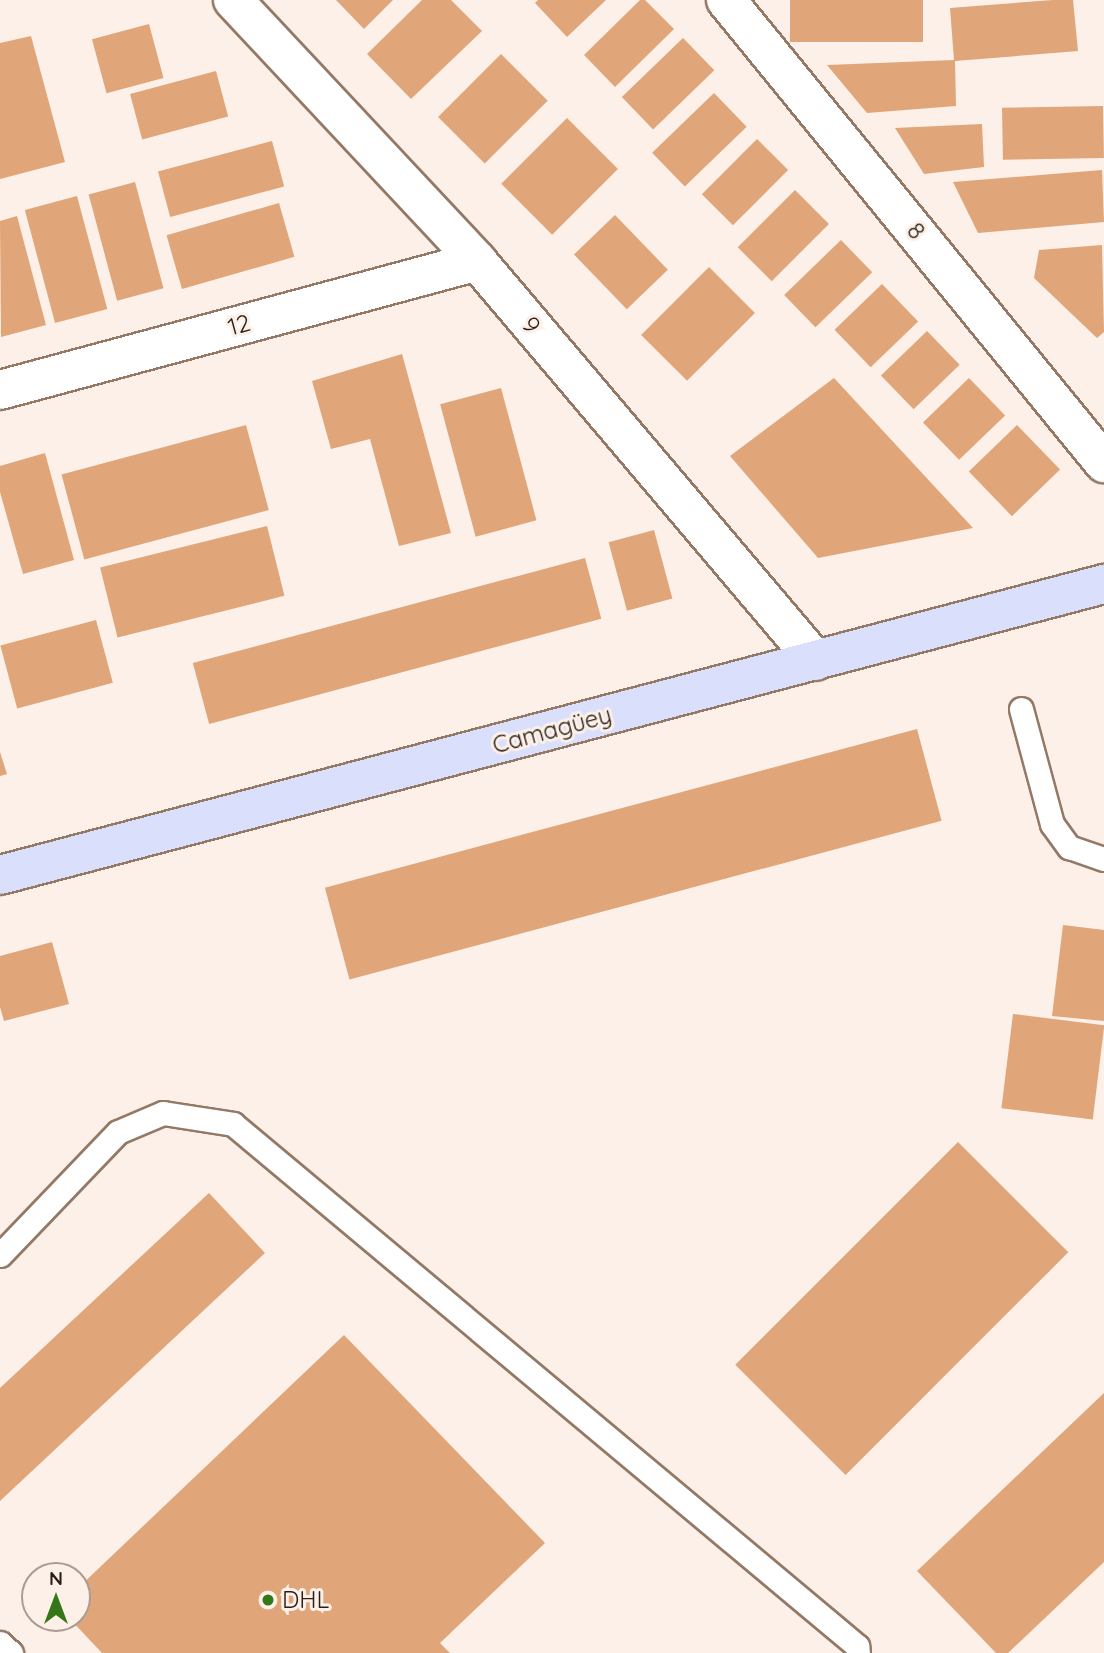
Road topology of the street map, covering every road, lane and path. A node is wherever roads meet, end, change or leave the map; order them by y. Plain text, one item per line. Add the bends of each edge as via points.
1 (233, 0) edge
2 (738, 7) edge
3 (477, 261) junction
4 (0, 390) edge
5 (1104, 463) edge
6 (1104, 584) edge
7 (816, 661) junction
8 (1021, 709) dead end
9 (1104, 859) edge
10 (0, 875) edge
11 (0, 1255) edge
12 (0, 1643) edge
13 (11, 1653) edge
14 (858, 1653) edge

1 - 3 street, 9
2 - 5 street, 8
3 - 4 street, 12
3 - 7 street, 9
6 - 7 main road, Camagüey
7 - 10 main road, Camagüey
8 - 9 lane via 1052,824 1069,847
11 - 14 lane via 118,1132 163,1113 233,1124 847,1637
12 - 13 lane

